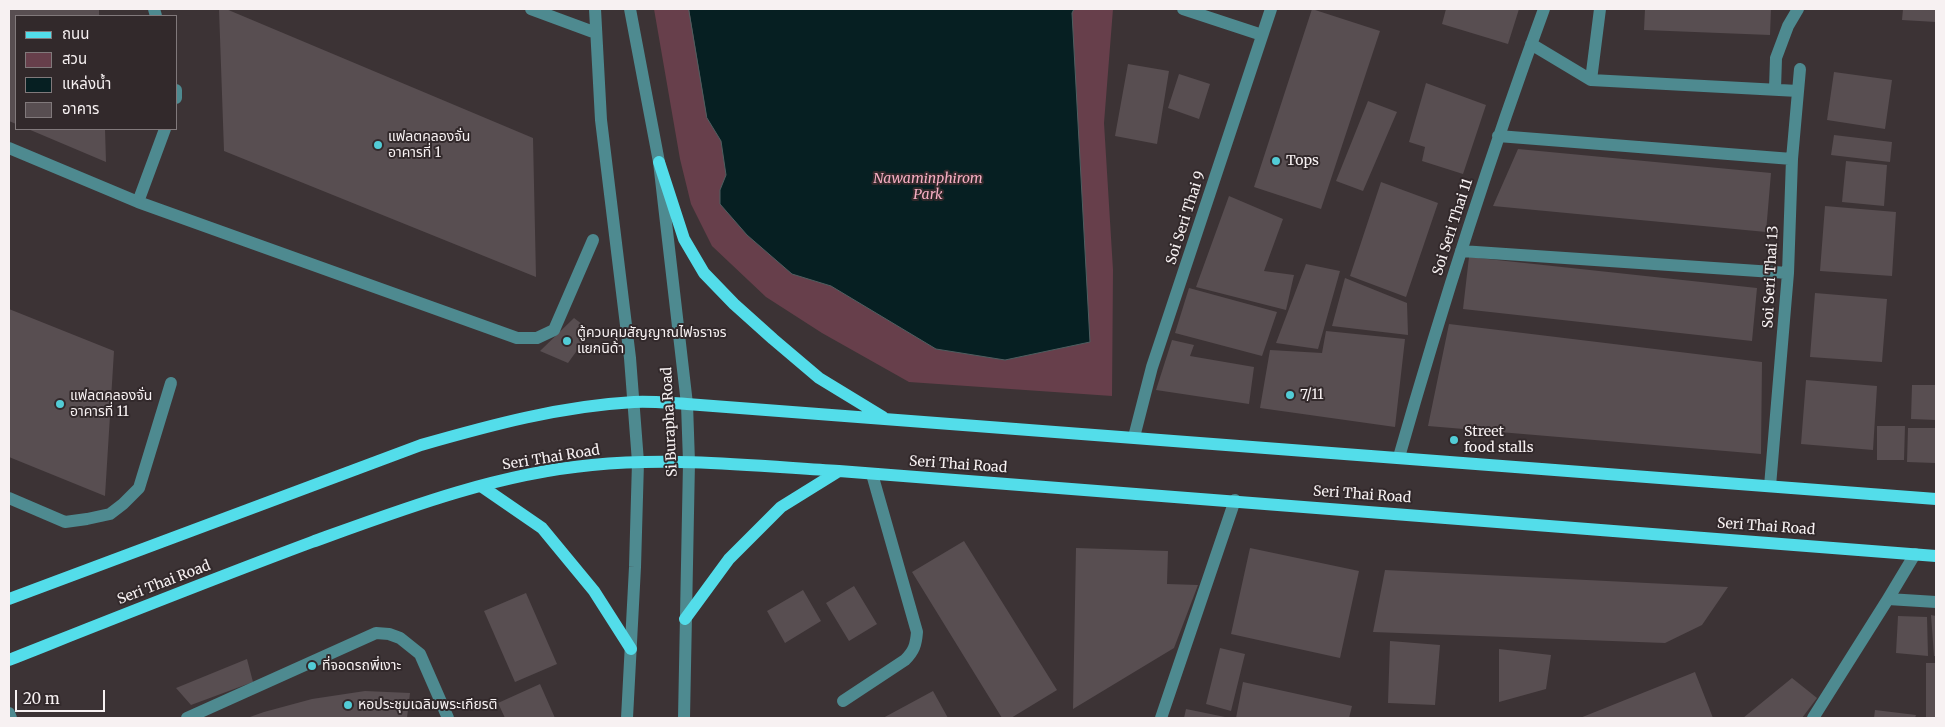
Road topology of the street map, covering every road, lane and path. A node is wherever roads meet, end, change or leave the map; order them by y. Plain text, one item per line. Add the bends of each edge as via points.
1 (531, 9) edge
2 (595, 9) edge
3 (630, 9) edge
4 (1184, 9) edge
5 (1271, 9) edge
6 (1544, 9) edge
7 (1600, 9) edge
8 (1798, 9) edge
9 (596, 33) junction
10 (1262, 35) junction
11 (1531, 44) junction
12 (1800, 69) dead end
13 (1591, 80) junction
14 (1775, 90) junction
15 (1798, 90) junction
16 (165, 130) edge
17 (1498, 136) junction
18 (9, 148) edge
19 (1792, 159) junction
20 (659, 162) junction
21 (138, 202) junction
22 (593, 240) dead end
23 (1461, 250) junction
24 (1788, 273) junction
25 (171, 383) dead end
26 (635, 402) junction
27 (687, 404) junction
28 (885, 419) junction
29 (1134, 437) junction
30 (1399, 457) junction
31 (638, 462) junction
32 (689, 462) junction
33 (839, 471) junction
34 (872, 474) junction
35 (481, 486) junction
36 (1770, 486) junction
37 (9, 498) edge
38 (1936, 499) edge
39 (1235, 500) junction
40 (1915, 554) junction
41 (1936, 556) edge
42 (9, 599) edge
43 (1888, 599) junction
44 (1936, 602) edge
45 (685, 619) junction
46 (631, 649) junction
47 (9, 660) edge
48 (843, 701) dead end
49 (9, 714) edge
50 (11, 718) edge
51 (188, 718) edge
52 (448, 718) edge
53 (627, 718) edge
54 (684, 718) edge
55 (1161, 718) edge
56 (1813, 718) edge

1 - 9 street
2 - 9 street
3 - 20 street, Si Burapha Road
4 - 10 street
5 - 10 street, Soi Seri Thai 9
6 - 11 street, Soi Seri Thai 11
7 - 13 street
8 - 14 street via 1776,58
9 - 26 street via 601,120
10 - 29 street, Soi Seri Thai 9 via 1152,367
11 - 13 street
11 - 17 street, Soi Seri Thai 11
12 - 15 street, Soi Seri Thai 13
13 - 14 street
14 - 15 street
15 - 19 street, Soi Seri Thai 13
16 - 21 street
17 - 19 street
17 - 23 street, Soi Seri Thai 11
18 - 21 street
19 - 24 street, Soi Seri Thai 13
20 - 27 street, Si Burapha Road
20 - 28 main road via 684,239 704,273 760,328 819,378
21 - 22 street via 517,338 537,338 554,330
23 - 24 street
23 - 30 street, Soi Seri Thai 11
24 - 36 street, Soi Seri Thai 13
25 - 37 street via 139,488 110,514 65,522
26 - 27 main road
26 - 31 street
26 - 42 main road via 574,408 492,424 421,445
27 - 28 main road
27 - 32 street, Si Burapha Road
28 - 29 main road
29 - 30 main road
30 - 36 main road
31 - 32 main road, Seri Thai Road
31 - 35 main road, Seri Thai Road via 535,473
31 - 46 street
32 - 33 main road, Seri Thai Road
32 - 45 street, Si Burapha Road
33 - 34 main road, Seri Thai Road
33 - 45 main road via 781,507 729,559
34 - 39 main road, Seri Thai Road
34 - 48 street via 917,632 916,644 905,660
35 - 46 main road via 542,528 594,591
35 - 47 main road, Seri Thai Road via 262,560
36 - 38 main road
39 - 40 main road, Seri Thai Road
39 - 55 street
40 - 41 main road, Seri Thai Road
40 - 43 street
43 - 44 street
43 - 56 street
45 - 54 street, Si Burapha Road
46 - 53 street
49 - 50 street
51 - 52 street via 376,633 400,638 420,654

